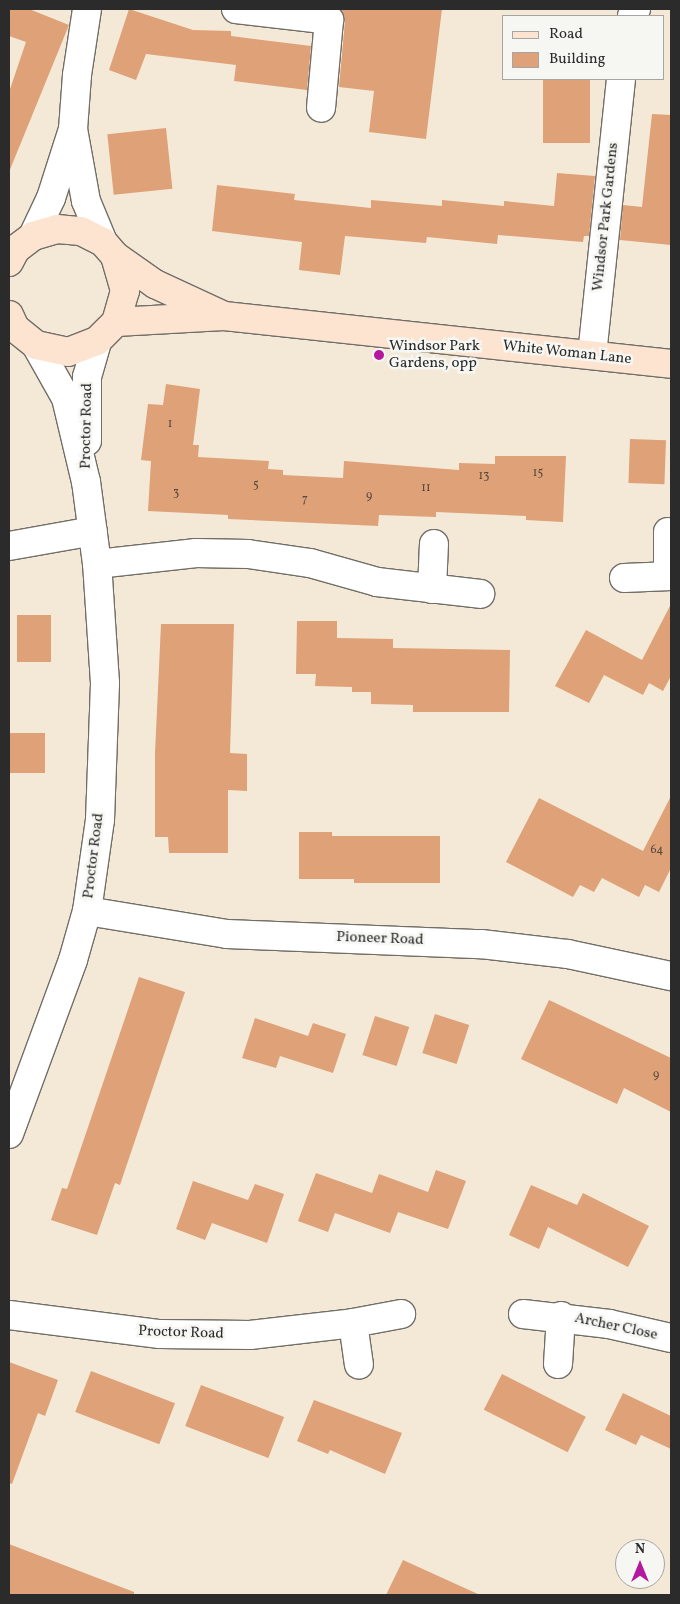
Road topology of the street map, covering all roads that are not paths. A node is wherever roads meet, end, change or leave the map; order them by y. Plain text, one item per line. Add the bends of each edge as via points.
1 (87, 9) edge
2 (236, 9) edge
3 (330, 14) edge
4 (621, 80) edge
5 (321, 108) dead end
6 (73, 129) junction
7 (33, 236) junction
8 (109, 249) junction
9 (9, 262) edge
10 (224, 316) junction
11 (116, 322) junction
12 (11, 324) edge
13 (97, 342) junction
14 (36, 345) junction
15 (592, 355) junction
16 (671, 364) edge
17 (86, 482) junction
18 (93, 530) junction
19 (668, 532) dead end
20 (434, 544) dead end
21 (9, 546) edge
22 (97, 564) junction
23 (670, 576) edge
24 (624, 578) dead end
25 (432, 589) junction
26 (480, 594) dead end
27 (87, 911) junction
28 (671, 976) edge
29 (9, 1134) edge
30 (401, 1314) dead end
31 (523, 1314) dead end
32 (9, 1315) edge
33 (561, 1316) junction
34 (353, 1323) junction
35 (671, 1338) edge
36 (558, 1364) dead end
37 (360, 1365) dead end

1 - 6 street
2 - 3 street
3 - 5 street
4 - 15 street, Windsor Park Gardens
6 - 7 street via 51,198
6 - 8 street via 86,201
7 - 8 street, White Woman Lane via 57,229 81,230
7 - 9 street, White Woman Lane via 16,249
8 - 10 street, White Woman Lane via 155,284
8 - 11 street via 125,291
10 - 11 street, White Woman Lane
10 - 15 street, White Woman Lane
11 - 13 street
12 - 14 street
13 - 14 street via 68,352
13 - 17 street, Proctor Road via 87,377
14 - 17 street, Proctor Road via 66,398
15 - 16 street, White Woman Lane
17 - 18 street, Proctor Road
18 - 21 street
18 - 22 street, Proctor Road
19 - 23 street
20 - 25 street
22 - 25 street via 196,553 248,554 310,563 377,582
22 - 27 street, Proctor Road via 105,683 100,820
23 - 24 street
25 - 26 street
27 - 28 street, Pioneer Road via 227,934 481,944 568,954
27 - 29 street, Proctor Road via 73,960
30 - 34 street, Proctor Road
31 - 33 street, Archer Close
32 - 34 street, Proctor Road via 160,1334 250,1335
33 - 35 street, Archer Close
33 - 36 street, Archer Close
34 - 37 street

